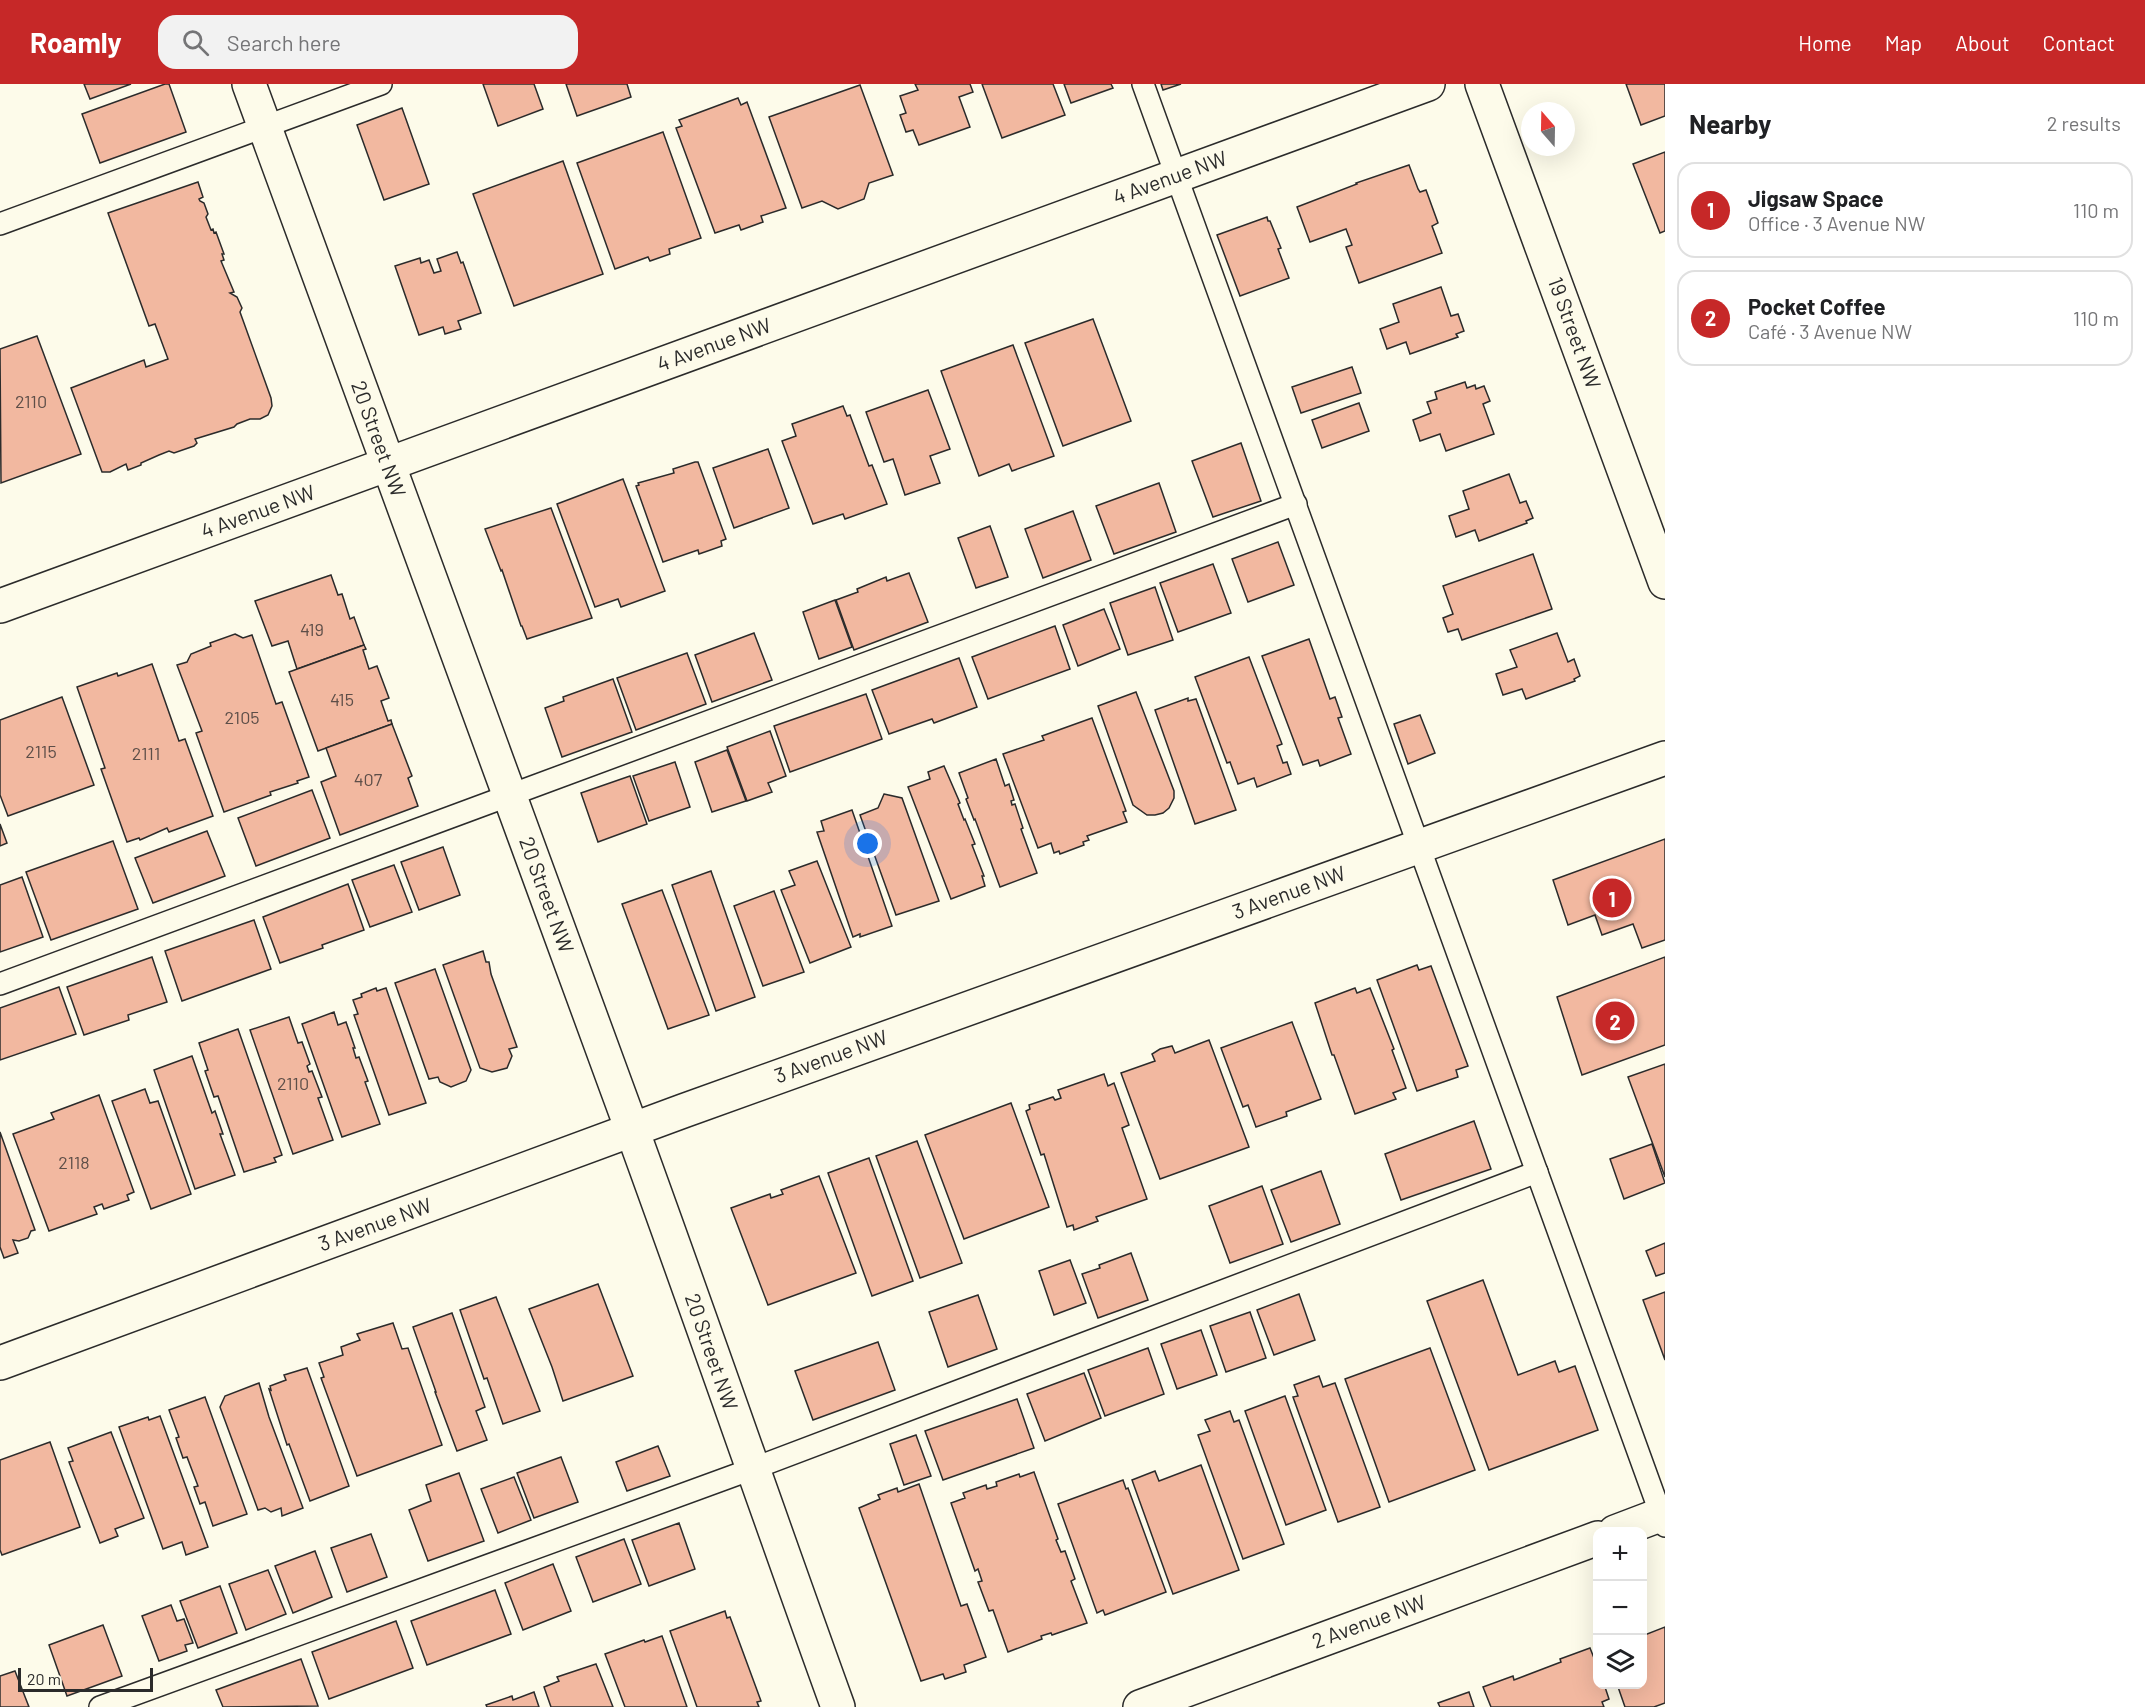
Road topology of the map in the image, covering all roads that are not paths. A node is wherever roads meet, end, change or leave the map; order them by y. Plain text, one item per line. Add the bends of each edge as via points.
1 (249, 84) edge
2 (381, 84) edge
3 (1143, 84) edge
4 (1428, 84) edge
5 (1482, 84) edge
6 (265, 127) junction
7 (1176, 176) junction
8 (0, 224) edge
9 (387, 464) junction
10 (1296, 504) junction
11 (1665, 582) edge
12 (0, 606) edge
13 (1665, 758) edge
14 (509, 796) junction
15 (1419, 846) junction
16 (0, 984) edge
17 (632, 1129) junction
18 (1537, 1172) junction
19 (0, 1363) edge
20 (752, 1469) junction
21 (1664, 1518) edge
22 (1632, 1527) edge
23 (1593, 1540) edge
24 (100, 1707) edge
25 (838, 1707) edge
26 (1140, 1707) edge

1 - 6 street, 20 Street NW
2 - 6 lane
3 - 7 lane
4 - 7 street, 4 Avenue NW
5 - 11 street, 19 Street NW
6 - 8 lane
6 - 9 street, 20 Street NW
7 - 9 street, 4 Avenue NW
7 - 10 lane
9 - 12 street, 4 Avenue NW
9 - 14 street, 20 Street NW
10 - 14 lane
10 - 15 lane
13 - 15 street, 3 Avenue NW
14 - 16 lane
14 - 17 street, 20 Street NW
15 - 17 street, 3 Avenue NW
15 - 18 lane
17 - 19 street, 3 Avenue NW
17 - 20 street, 20 Street NW
18 - 20 lane
18 - 21 lane
20 - 24 lane
20 - 25 street, 20 Street NW
21 - 22 street
23 - 26 street, 2 Avenue NW

